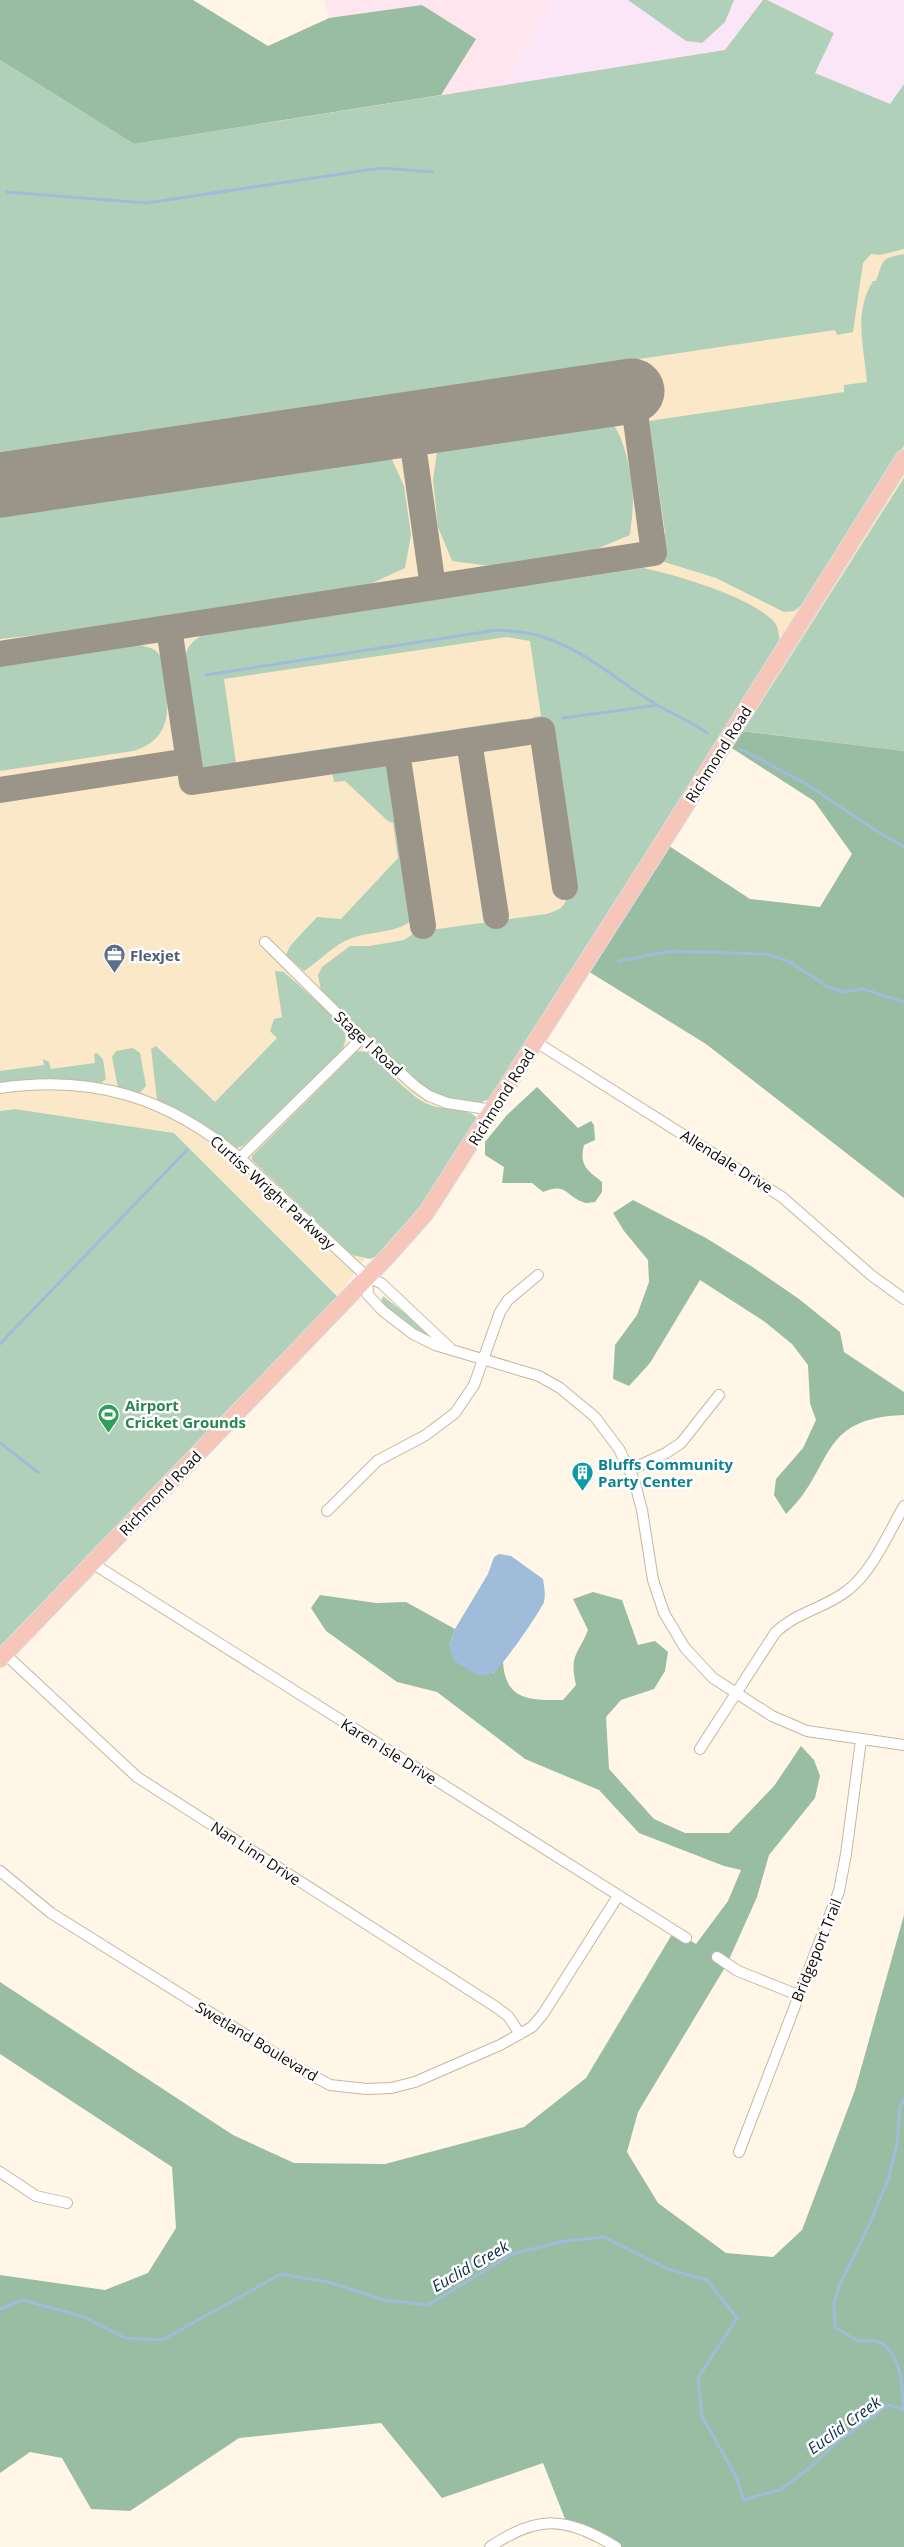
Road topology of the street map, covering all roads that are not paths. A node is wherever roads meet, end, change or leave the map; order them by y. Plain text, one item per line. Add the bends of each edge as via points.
1 (904, 458) edge
2 (264, 942) dead end
3 (362, 1038) junction
4 (536, 1042) junction
5 (0, 1088) edge
6 (493, 1110) junction
7 (240, 1158) junction
8 (538, 1275) dead end
9 (367, 1277) junction
10 (904, 1299) edge
11 (449, 1347) junction
12 (483, 1358) junction
13 (719, 1394) dead end
14 (630, 1470) junction
15 (904, 1506) edge
16 (327, 1512) dead end
17 (92, 1564) junction
18 (3, 1656) edge
19 (735, 1692) junction
20 (861, 1740) junction
21 (904, 1745) edge
22 (700, 1749) dead end
23 (0, 1871) edge
24 (618, 1896) junction
25 (686, 1938) dead end
26 (717, 1958) dead end
27 (798, 1995) junction
28 (520, 2034) junction
29 (738, 2152) dead end
30 (0, 2172) edge
31 (67, 2204) dead end
32 (490, 2547) edge
33 (616, 2547) edge

1 - 4 main road, Richmond Road
2 - 3 street, Stage I Road
3 - 6 street, Stage I Road via 430,1096 447,1103
3 - 7 street
4 - 6 main road, Richmond Road
4 - 10 street, Allendale Drive via 782,1197 871,1275
5 - 7 street, Curtiss Wright Parkway via 79,1084 112,1090 178,1114
6 - 9 main road, Richmond Road via 426,1213
7 - 9 street, Curtiss Wright Parkway
8 - 12 street via 504,1306
9 - 11 street, Curtiss Wright Parkway via 381,1283
9 - 11 street via 368,1296 383,1311 413,1334 435,1345
9 - 17 main road, Richmond Road
11 - 12 street
12 - 14 street via 539,1376 571,1396 609,1434
12 - 16 street via 468,1395 454,1413 426,1435 377,1461
13 - 14 street via 681,1443
14 - 19 street via 642,1510 653,1580 664,1613 694,1660
15 - 19 street via 854,1585 782,1626 764,1646
17 - 18 main road, Richmond Road
17 - 24 street, Karen Isle Drive
18 - 28 street, Nan Linn Drive via 137,1777 496,2006 508,2016
19 - 20 street via 772,1716 807,1732
19 - 22 street
20 - 21 street
20 - 27 street, Bridgeport Trail via 839,1891
23 - 28 street, Swetland Boulevard via 51,1913 302,2070 330,2084 367,2089 415,2082
24 - 25 street, Karen Isle Drive
24 - 28 street, Swetland Boulevard via 543,2014 532,2027
26 - 27 street via 738,1971
27 - 29 street, Bridgeport Trail
30 - 31 street via 36,2196
32 - 33 street via 505,2537 550,2522 582,2528

